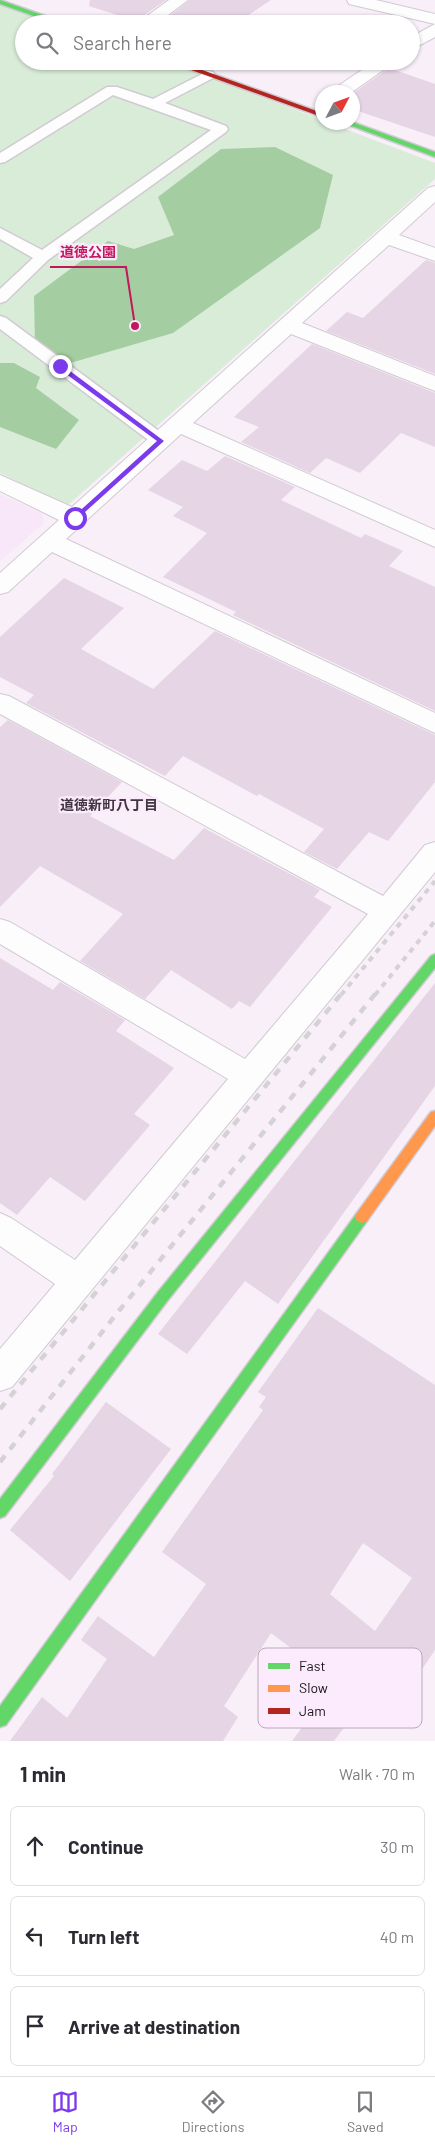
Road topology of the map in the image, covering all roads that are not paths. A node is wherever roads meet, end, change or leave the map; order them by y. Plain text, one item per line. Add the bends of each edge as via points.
1 (180, 0) edge
2 (355, 0) edge
3 (0, 1) edge
4 (38, 15) edge
5 (158, 15) edge
6 (418, 15) edge
7 (420, 15) edge
8 (435, 19) edge
9 (435, 29) edge
10 (420, 45) edge
11 (194, 70) edge
12 (374, 70) edge
13 (208, 75) junction
14 (351, 85) edge
15 (154, 104) junction
16 (315, 110) edge
17 (360, 128) edge
18 (435, 155) edge
19 (0, 160) edge
20 (435, 192) edge
21 (0, 233) edge
22 (386, 236) junction
23 (435, 255) edge
24 (43, 257) junction
25 (0, 298) edge
26 (0, 321) edge
27 (288, 326) junction
28 (435, 384) edge
29 (178, 425) junction
30 (161, 441) junction
31 (0, 482) edge
32 (75, 518) junction
33 (435, 539) edge
34 (50, 541) junction
35 (0, 586) edge
36 (0, 703) edge
37 (435, 724) edge
38 (435, 853) edge
39 (387, 911) junction
40 (0, 930) edge
41 (435, 958) edge
42 (249, 1076) junction
43 (435, 1116) edge
44 (0, 1228) edge
45 (78, 1282) junction
46 (0, 1375) edge
47 (0, 1511) edge
48 (0, 1719) edge

1 - 5 street
2 - 6 street
3 - 4 street
7 - 8 street
9 - 10 street
11 - 13 street
12 - 14 street
13 - 15 lane
13 - 16 street
15 - 19 lane via 112,90
15 - 24 lane via 222,129
17 - 18 street
20 - 22 street
21 - 24 lane
22 - 23 street
22 - 27 street
24 - 25 lane
26 - 30 lane
27 - 28 street
27 - 29 street
29 - 30 street
29 - 33 street
30 - 32 street
31 - 32 street
32 - 34 street
34 - 35 street
34 - 37 street
36 - 39 street
38 - 39 street
39 - 42 street
40 - 42 street
41 - 47 street via 163,1296
42 - 45 street
43 - 48 street
44 - 45 street
45 - 46 street

